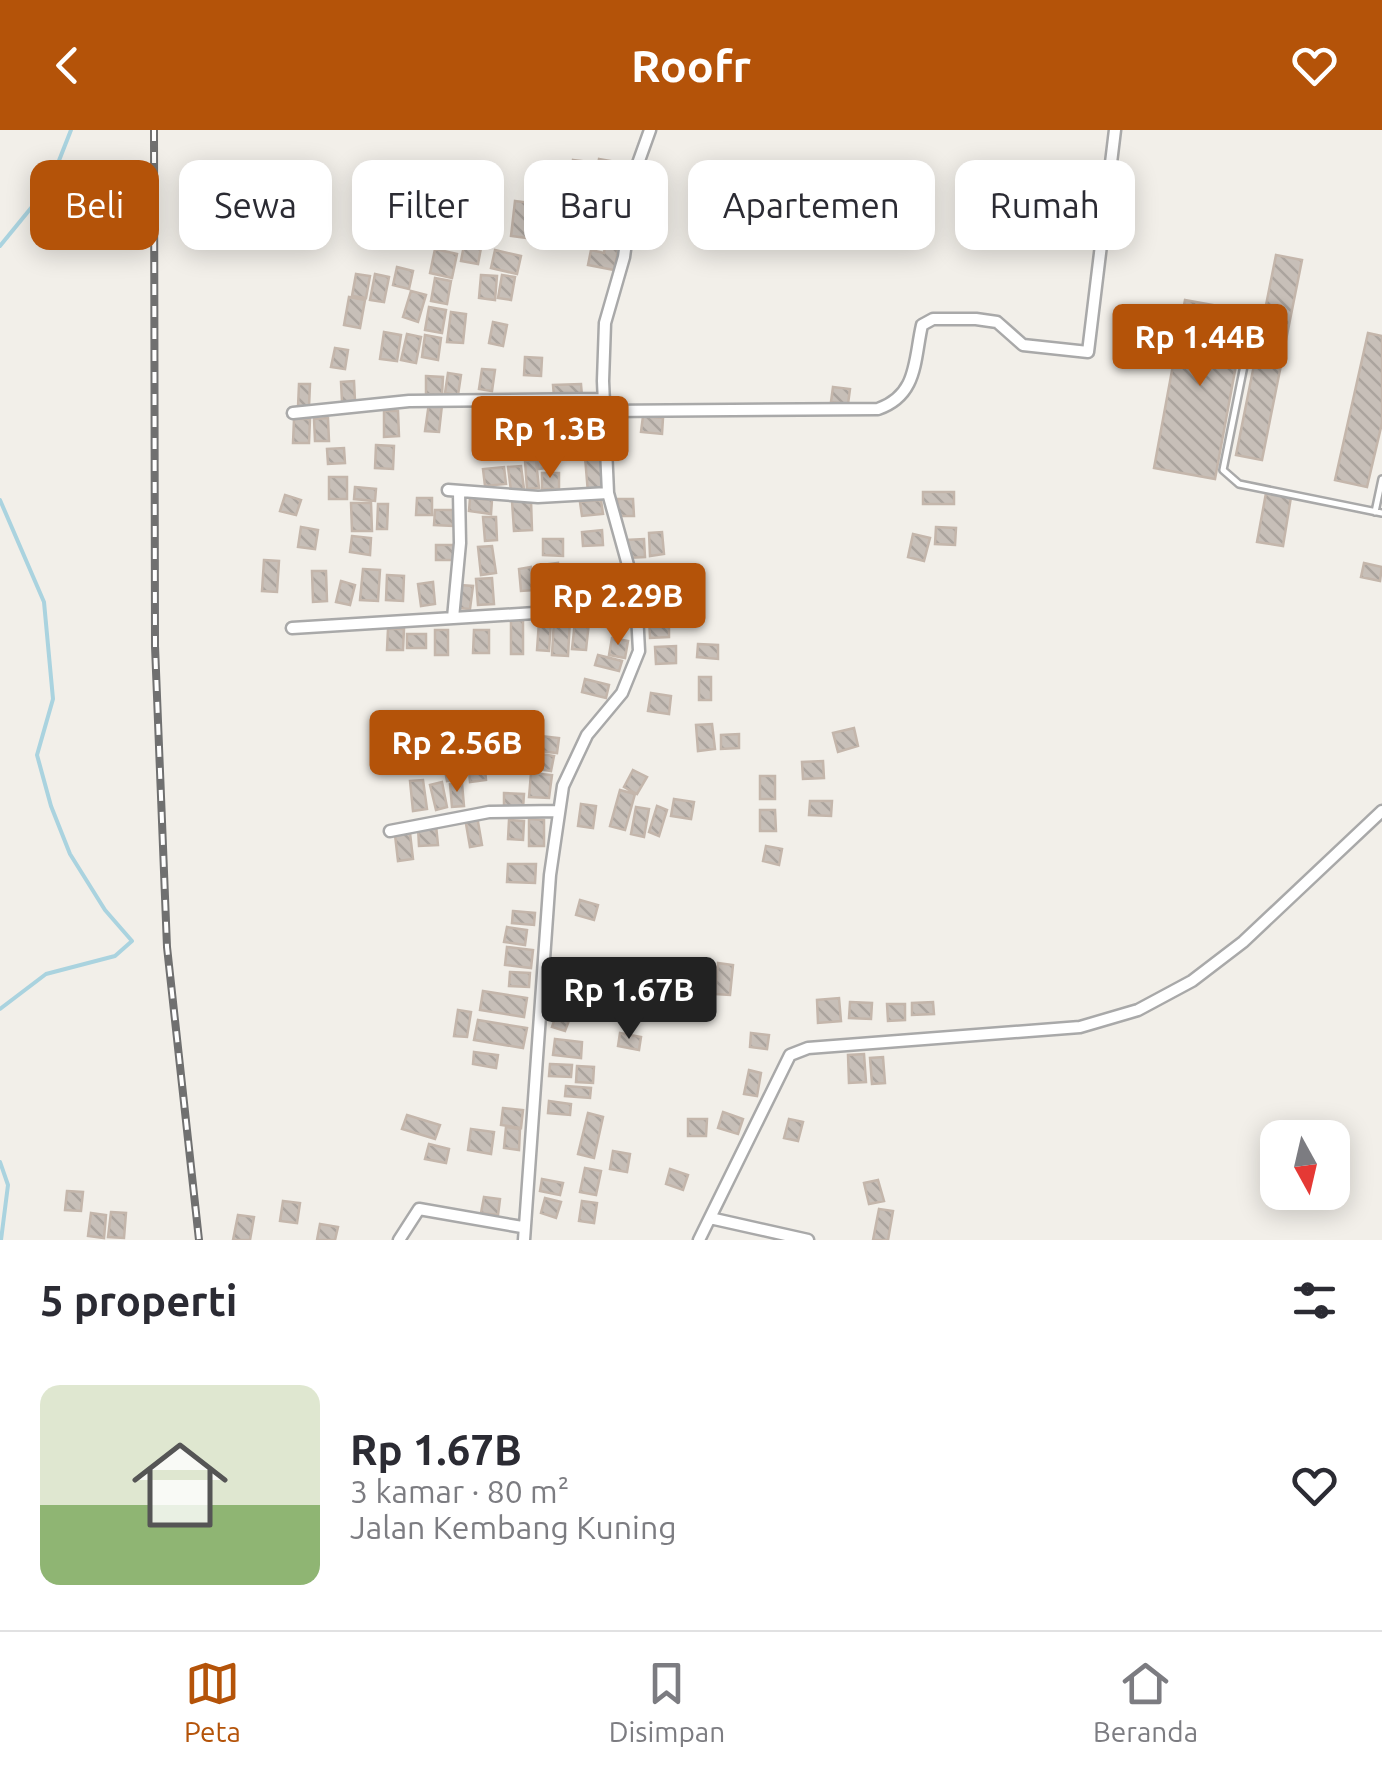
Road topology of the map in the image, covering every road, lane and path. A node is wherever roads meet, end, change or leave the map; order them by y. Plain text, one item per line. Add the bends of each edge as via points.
1 (650, 130) edge
2 (1114, 130) edge
3 (1254, 316) dead end
4 (604, 405) junction
5 (293, 413) dead end
6 (1382, 479) edge
7 (608, 493) junction
8 (1379, 513) edge
9 (639, 612) junction
10 (453, 618) junction
11 (292, 628) dead end
12 (1382, 810) edge
13 (559, 812) junction
14 (390, 831) dead end
15 (710, 1218) junction
16 (522, 1227) junction
17 (399, 1240) edge
18 (524, 1240) edge
19 (699, 1240) edge
20 (808, 1240) edge

1 - 4 street via 605,324
2 - 4 street via 1088,352 1023,345 996,322 933,320 922,325 913,380 878,409
3 - 8 lane via 1223,470 1239,484
4 - 5 street via 409,401
4 - 7 street
6 - 8 lane
7 - 9 street
7 - 10 street via 454,491 460,543
9 - 10 street
9 - 13 street via 639,651 628,680 573,760
10 - 11 street
12 - 15 street via 1243,942 1192,981 1138,1010 1080,1026 808,1048 790,1055
13 - 14 street via 488,812
13 - 16 street
15 - 19 street
15 - 20 street
16 - 17 street via 418,1210
16 - 18 street

